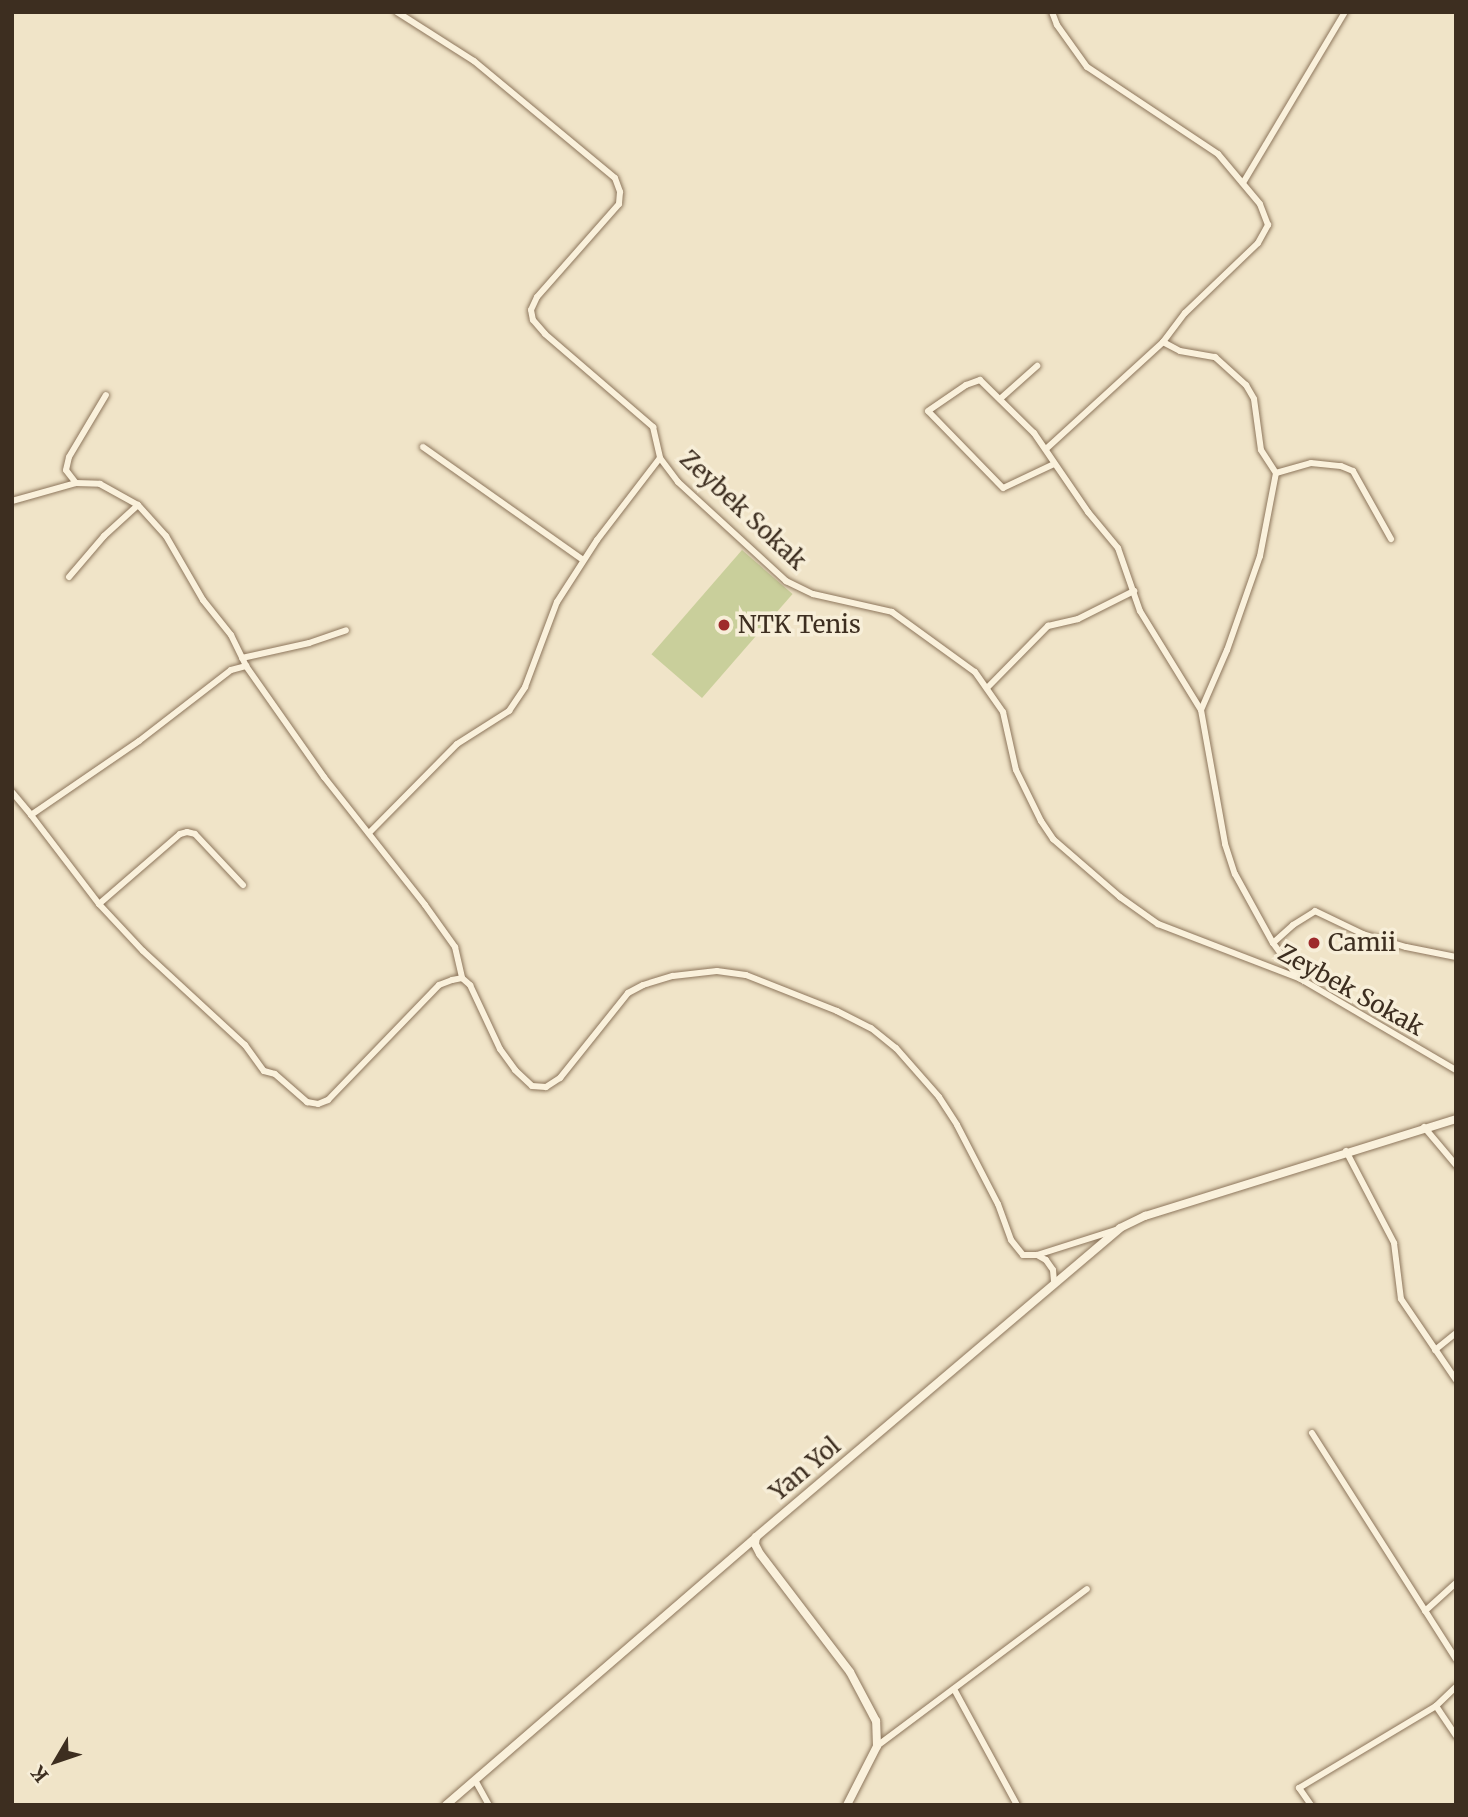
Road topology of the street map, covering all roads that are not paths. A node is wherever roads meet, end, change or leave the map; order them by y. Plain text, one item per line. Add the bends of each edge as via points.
1 (397, 12) edge
2 (1052, 12) edge
3 (1345, 12) edge
4 (1243, 183) junction
5 (1163, 342) junction
6 (1037, 366) dead end
7 (106, 396) dead end
8 (1000, 399) junction
9 (423, 447) dead end
10 (1046, 449) junction
11 (660, 458) junction
12 (1054, 464) junction
13 (1276, 473) junction
14 (76, 483) junction
15 (12, 501) edge
16 (138, 505) junction
17 (1391, 539) dead end
18 (583, 559) junction
19 (69, 576) dead end
20 (1134, 591) junction
21 (346, 630) dead end
22 (242, 657) junction
23 (246, 666) junction
24 (988, 687) junction
25 (1200, 710) junction
26 (12, 792) edge
27 (32, 815) junction
28 (369, 834) junction
29 (243, 885) dead end
30 (99, 904) junction
31 (1273, 943) junction
32 (1456, 957) edge
33 (462, 978) junction
34 (1299, 978) junction
35 (1456, 1070) edge
36 (1456, 1119) edge
37 (1424, 1127) junction
38 (1346, 1151) junction
39 (1456, 1166) edge
40 (1120, 1228) junction
41 (1037, 1255) junction
42 (1054, 1282) junction
43 (1456, 1333) edge
44 (1434, 1350) junction
45 (1456, 1380) edge
46 (1312, 1433) dead end
47 (756, 1536) junction
48 (1456, 1583) edge
49 (1087, 1589) dead end
50 (1425, 1611) junction
51 (1456, 1658) edge
52 (1456, 1687) edge
53 (954, 1689) junction
54 (1436, 1706) junction
55 (1456, 1736) edge
56 (877, 1746) junction
57 (475, 1780) junction
58 (446, 1805) edge
59 (489, 1805) edge
60 (847, 1805) edge
61 (1017, 1805) edge
62 (1311, 1805) edge

1 - 11 street, Zeybek Sokak via 494,76 615,178 619,204 537,297 531,310 545,334 646,420 658,439
2 - 4 street via 1087,67 1218,154
3 - 4 street
4 - 5 street via 1267,217 1265,233 1185,313
5 - 10 street
5 - 13 street via 1180,351 1215,357 1246,384 1254,399 1261,450
6 - 8 street
7 - 14 street via 69,457 66,470
8 - 10 street
8 - 12 street via 980,380 928,411 1003,488
9 - 18 street
10 - 12 street
11 - 18 street
11 - 24 street, Zeybek Sokak via 678,482 786,581 813,594 892,612 975,672
12 - 20 street via 1118,548
13 - 17 street via 1311,463 1353,471
13 - 25 street via 1260,556
14 - 15 street
14 - 16 street via 100,484
16 - 19 street
16 - 22 street via 166,536
18 - 28 street via 557,602 525,688 509,711 457,744
20 - 24 street via 1078,619 1048,626
20 - 25 street via 1140,611
21 - 22 street
22 - 23 street
23 - 27 street via 231,670
23 - 28 street
24 - 34 street, Zeybek Sokak via 1003,712 1027,797 1064,850 1158,924
25 - 31 street via 1225,844 1235,874
26 - 27 street
27 - 30 street
28 - 33 street via 455,947
29 - 30 street via 195,834 187,832
30 - 33 street via 245,1045 264,1071 275,1074 307,1102 328,1100 439,985
31 - 32 street via 1315,911 1374,937
31 - 34 street
33 - 41 street via 470,985 500,1049 532,1086 546,1087 560,1078 628,993 673,976 717,971 746,975 837,1011 872,1028 939,1097 998,1204 1011,1240 1023,1255
34 - 35 street, Zeybek Sokak
36 - 37 street, Yan Yol
37 - 38 street, Yan Yol
37 - 39 street
38 - 40 street, Yan Yol
38 - 44 street via 1394,1243 1401,1299
40 - 41 street
40 - 42 street, Yan Yol
41 - 42 street via 1053,1270
42 - 47 street, Yan Yol
43 - 44 street
44 - 45 street
46 - 50 street
47 - 56 street via 760,1554 850,1672 876,1720
47 - 57 street, Yan Yol
48 - 50 street
49 - 53 street
50 - 51 street
52 - 54 street
53 - 56 street
53 - 61 street
54 - 55 street
54 - 62 street via 1299,1787
56 - 60 street
57 - 58 street, Yan Yol
57 - 59 street

